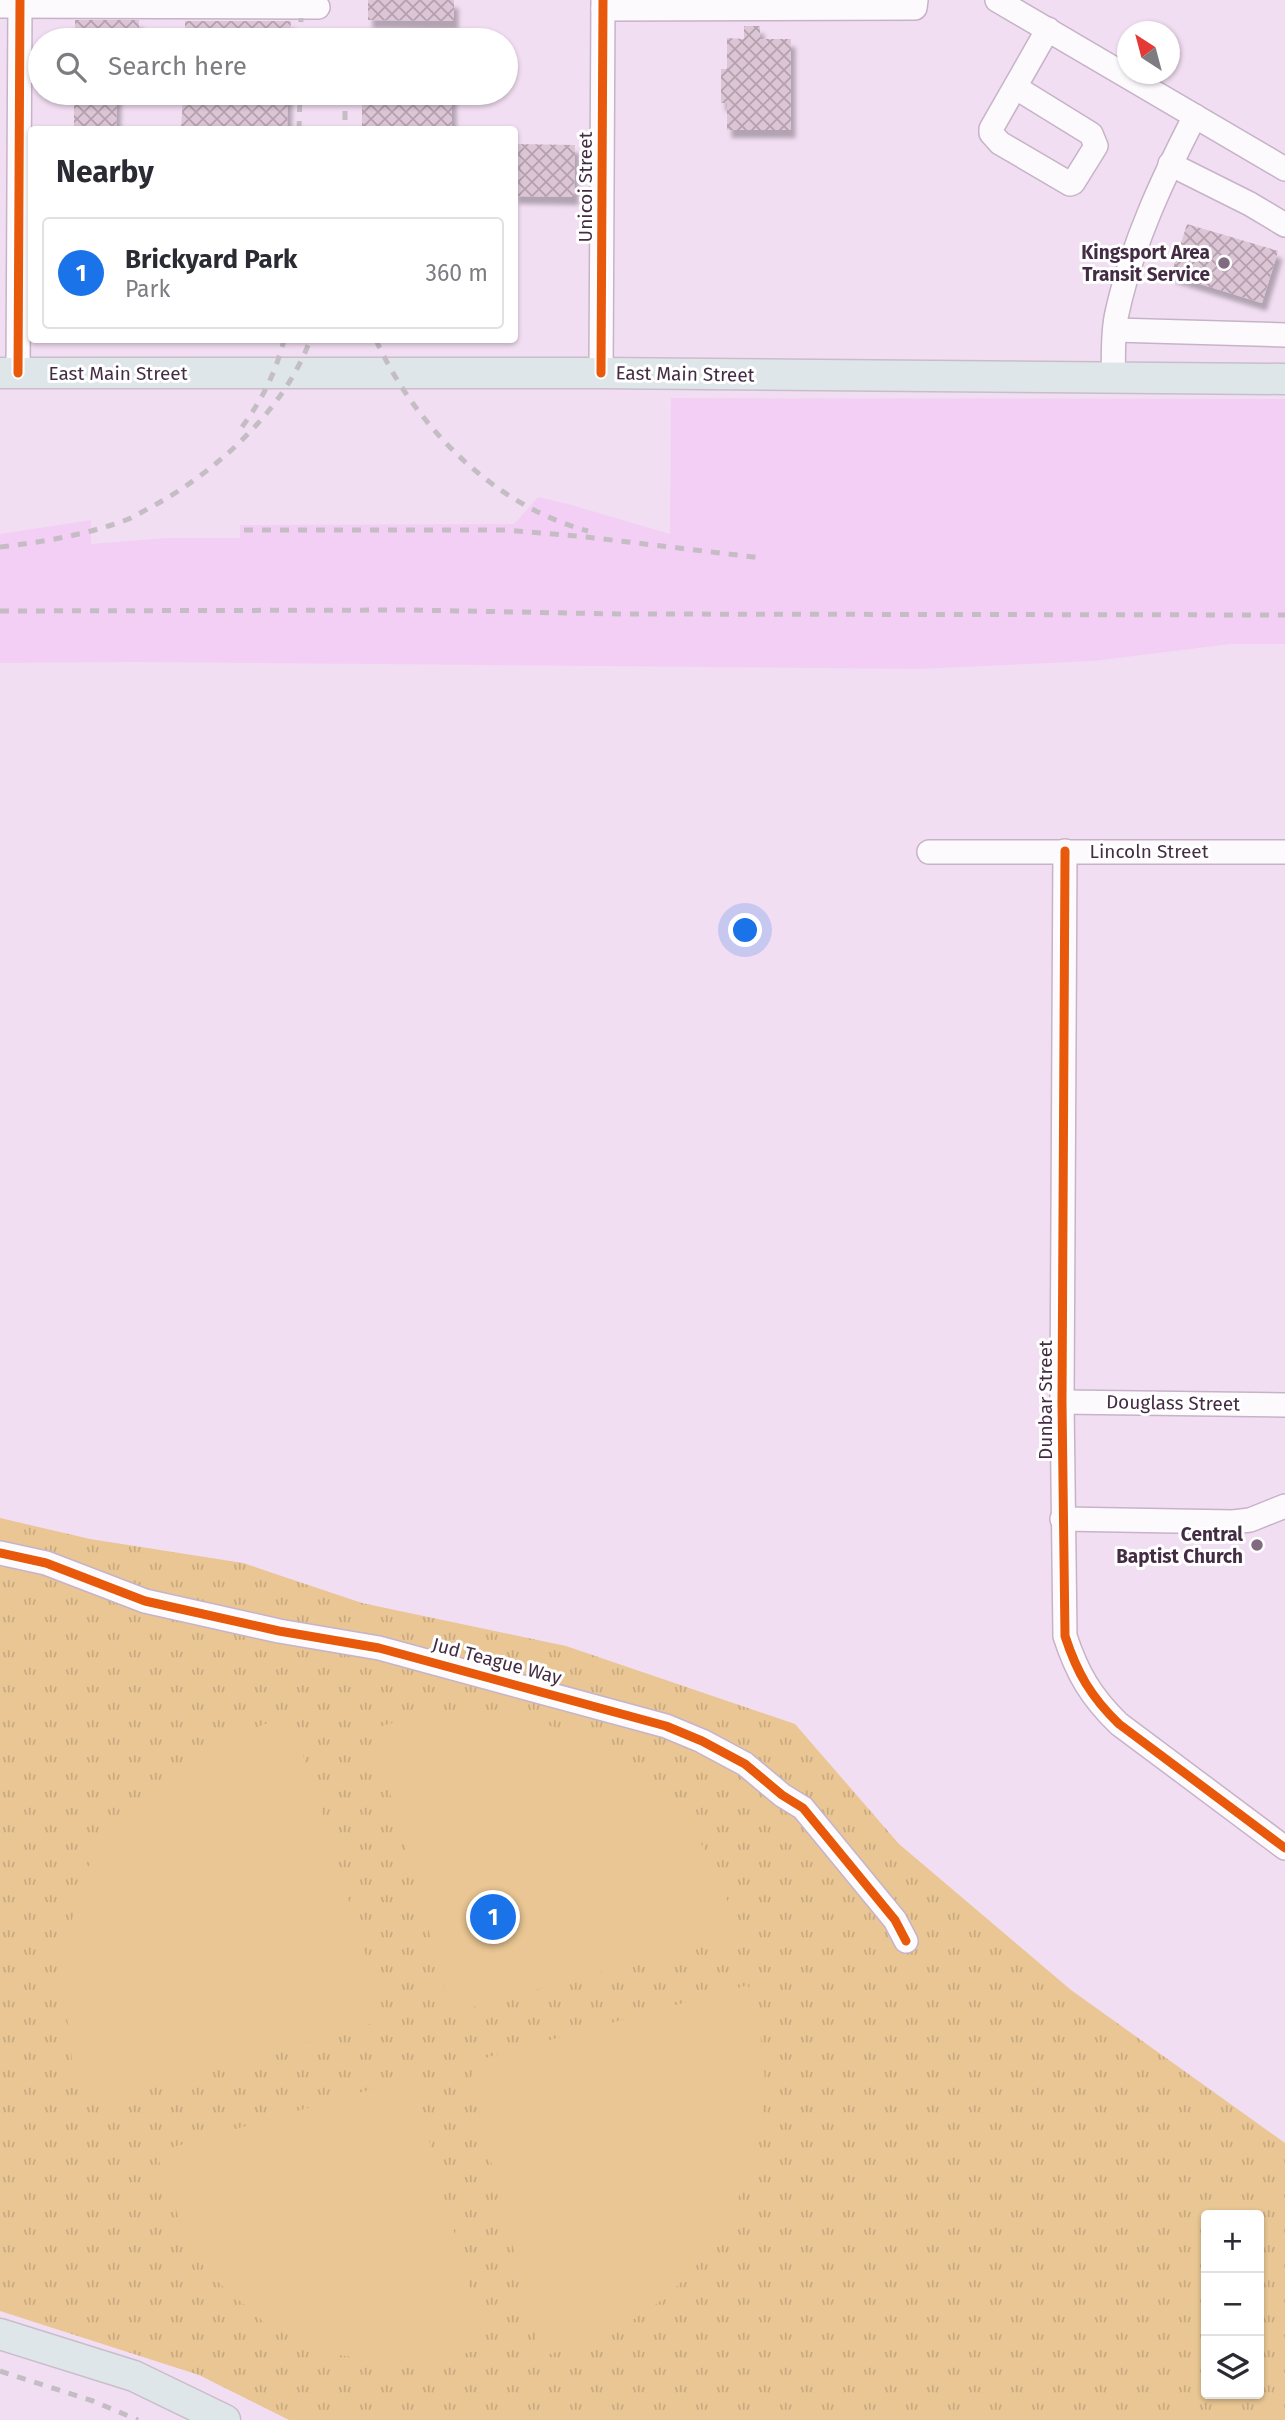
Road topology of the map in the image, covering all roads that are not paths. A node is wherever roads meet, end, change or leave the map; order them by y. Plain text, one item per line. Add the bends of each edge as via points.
1 (916, 0) edge
2 (1004, 2) edge
3 (13, 4) edge
4 (603, 5) edge
5 (318, 7) dead end
6 (1048, 29) junction
7 (1015, 87) junction
8 (1195, 116) junction
9 (1170, 164) junction
10 (1285, 169) edge
11 (1285, 225) edge
12 (17, 234) edge
13 (1115, 330) junction
14 (1285, 335) edge
15 (9, 373) edge
16 (601, 373) junction
17 (1113, 378) junction
18 (1285, 379) edge
19 (1065, 851) junction
20 (929, 852) dead end
21 (1285, 852) edge
22 (1062, 1402) junction
23 (1285, 1405) edge
24 (1285, 1506) edge
25 (1062, 1519) junction
26 (0, 1553) edge
27 (1285, 1848) edge
28 (906, 1941) dead end
29 (0, 2334) edge
30 (225, 2420) edge

1 - 4 street via 915,8
2 - 6 street
3 - 5 street
3 - 12 street
4 - 16 street, Unicoi Street
6 - 7 street
6 - 8 street
7 - 7 street via 991,129 994,138 1073,183 1096,146 1095,140
8 - 9 street
8 - 10 street
9 - 11 street
9 - 13 street via 1139,241
12 - 15 street
13 - 14 street
13 - 17 street
15 - 16 main road, East Main Street
16 - 17 main road, East Main Street
17 - 18 main road, East Main Street
19 - 20 street, Lincoln Street
19 - 21 street, Lincoln Street
19 - 22 street, Dunbar Street
22 - 23 street, Douglass Street
22 - 25 street, Dunbar Street
24 - 25 street via 1233,1522
25 - 27 street, Dunbar Street via 1065,1636 1086,1686 1119,1724
26 - 28 street, Jud Teague Way via 46,1563 145,1601 279,1631 379,1647 666,1726 702,1741 745,1764 803,1808
29 - 30 main road via 134,2376

